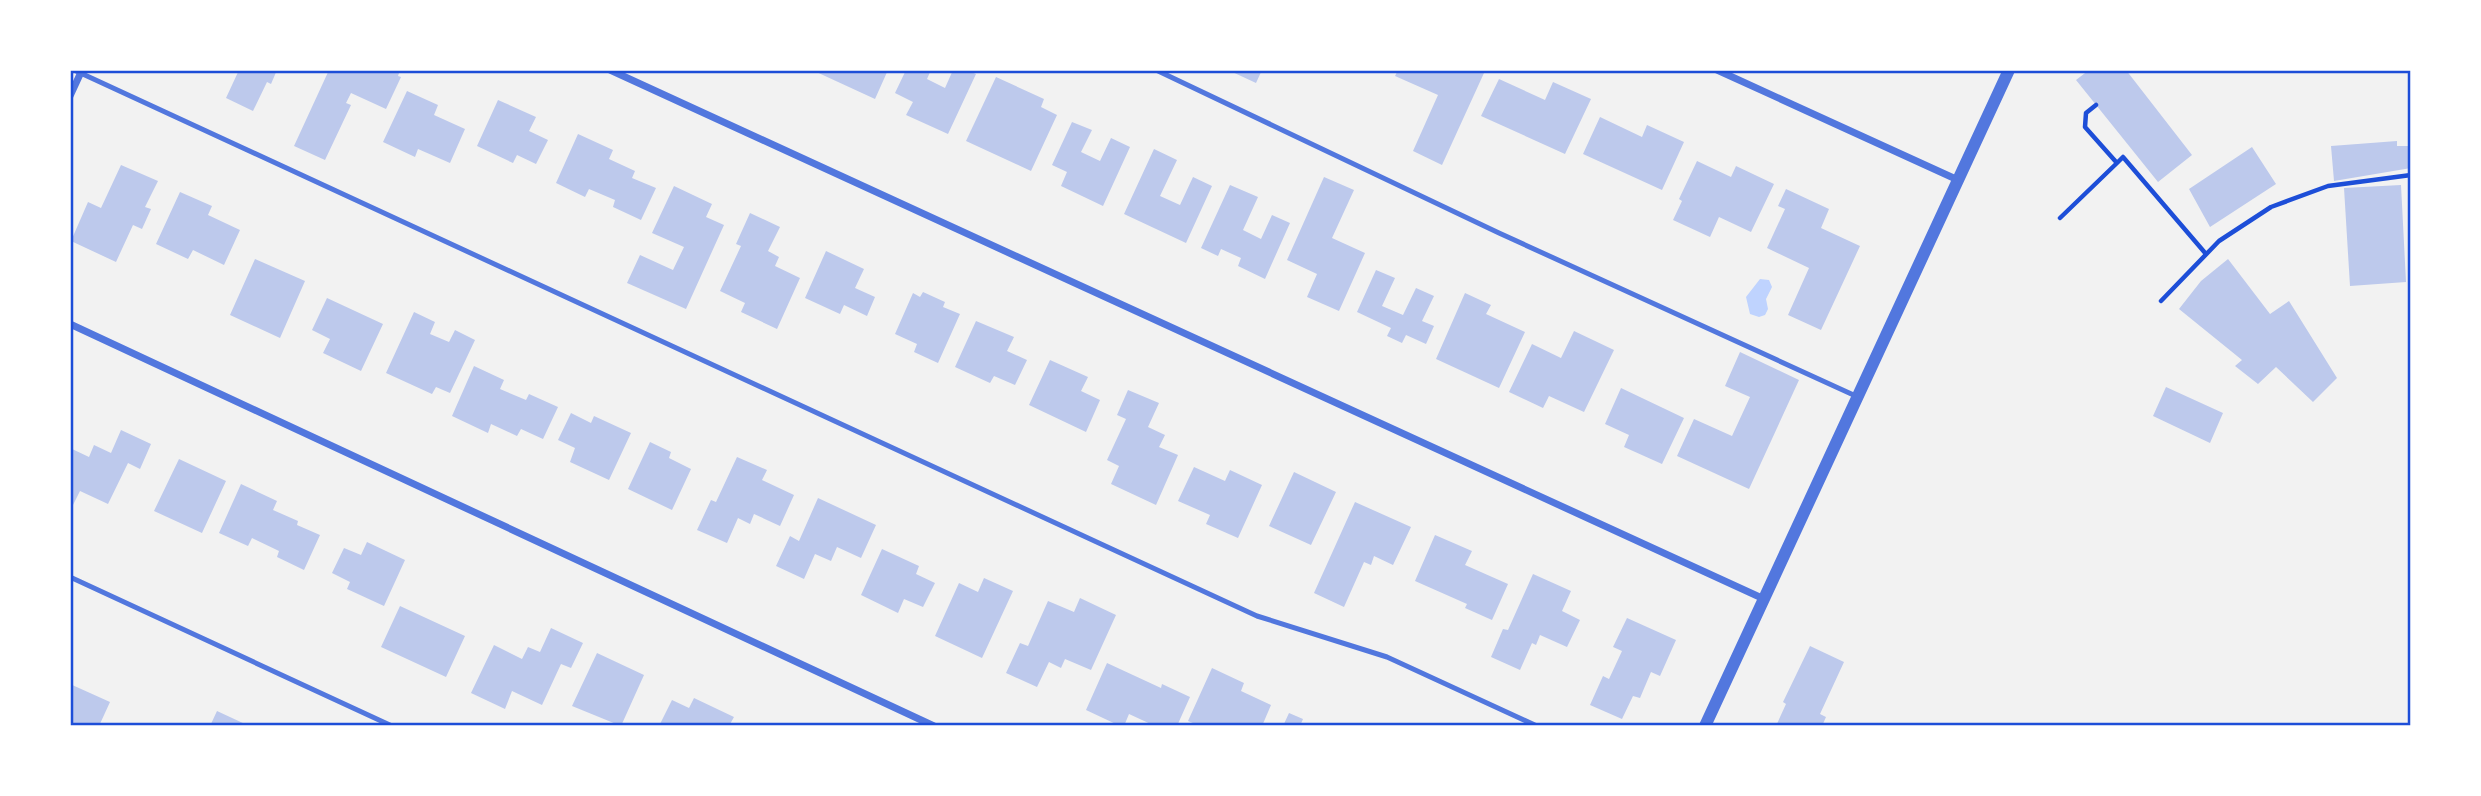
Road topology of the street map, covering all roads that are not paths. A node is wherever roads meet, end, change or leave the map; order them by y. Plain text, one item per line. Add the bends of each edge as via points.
1 (610, 70) edge
2 (1156, 70) edge
3 (1717, 70) edge
4 (2009, 70) edge
5 (79, 71) edge
6 (70, 96) edge
7 (1959, 181) junction
8 (70, 324) edge
9 (1858, 397) junction
10 (70, 577) edge
11 (1764, 599) junction
12 (391, 726) edge
13 (934, 726) edge
14 (1537, 726) edge
15 (1705, 726) edge

1 - 11 street
2 - 9 lane
3 - 7 street
4 - 7 street
5 - 6 street
5 - 14 lane via 1257,615 1387,657
7 - 9 street
8 - 13 street
9 - 11 street
10 - 12 lane
11 - 15 street

